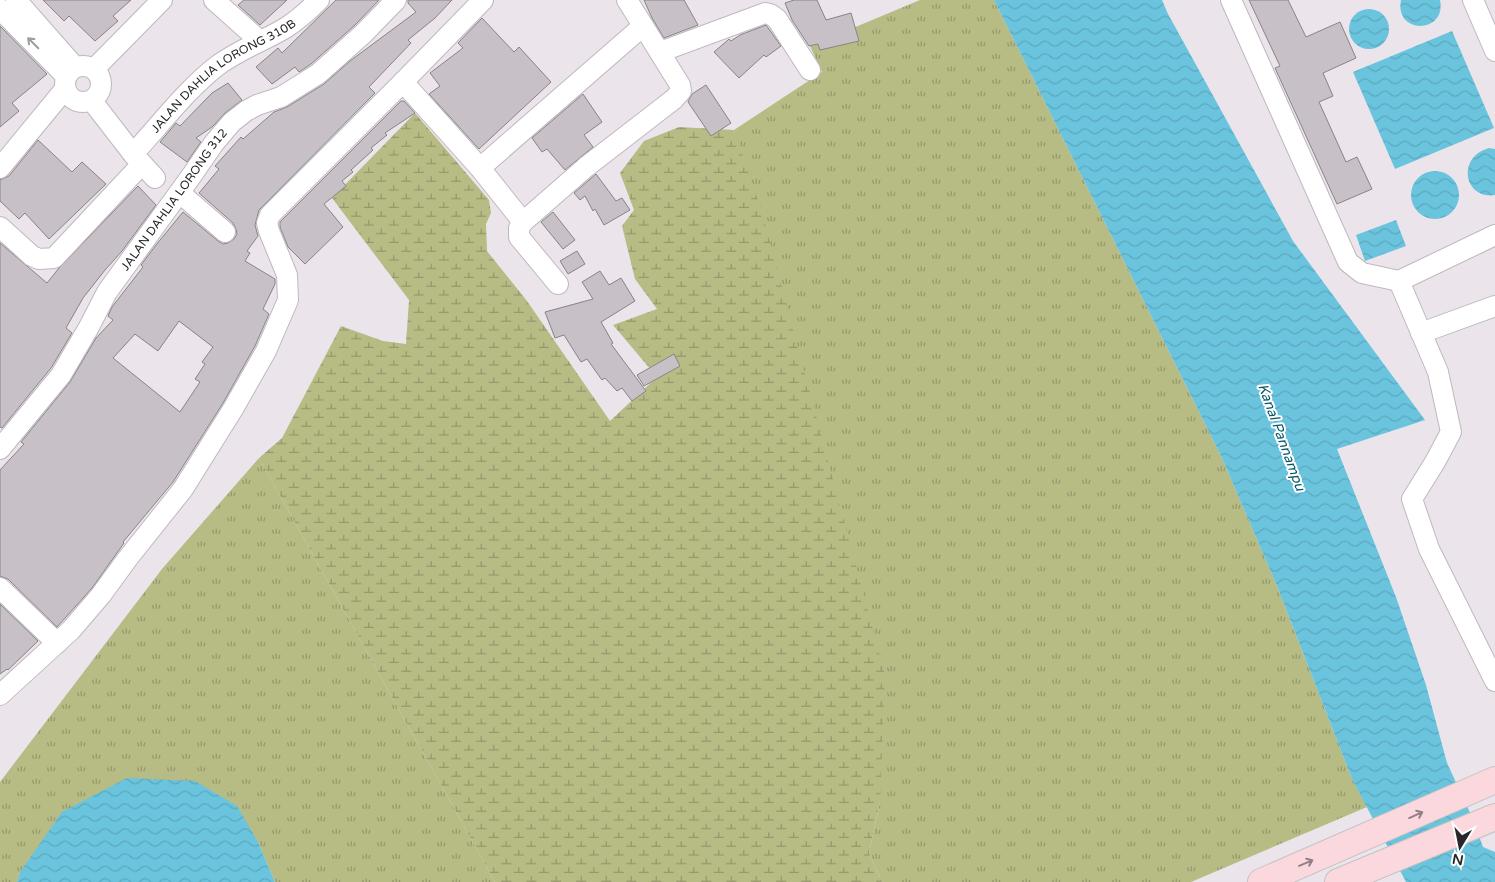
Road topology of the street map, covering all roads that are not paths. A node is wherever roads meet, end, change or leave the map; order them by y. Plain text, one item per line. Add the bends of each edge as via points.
1 (16, 0) edge
2 (162, 0) edge
3 (214, 0) edge
4 (319, 0) edge
5 (396, 0) edge
6 (483, 0) edge
7 (627, 0) edge
8 (1231, 0) edge
9 (1473, 0) edge
10 (0, 9) edge
11 (643, 26) junction
12 (260, 41) junction
13 (1495, 51) edge
14 (660, 52) junction
15 (810, 70) dead end
16 (75, 75) junction
17 (403, 82) junction
18 (92, 101) junction
19 (143, 166) junction
20 (0, 168) edge
21 (480, 168) junction
22 (180, 193) junction
23 (523, 222) junction
24 (0, 227) edge
25 (225, 232) dead end
26 (1495, 235) edge
27 (1399, 281) junction
28 (558, 284) dead end
29 (1495, 306) edge
30 (1421, 333) junction
31 (0, 449) edge
32 (0, 588) edge
33 (57, 643) junction
34 (1495, 681) edge
35 (0, 696) edge
36 (1487, 784) edge
37 (1494, 817) edge
38 (1261, 882) edge
39 (1338, 882) edge

1 - 16 street
2 - 16 street via 110,51
3 - 12 street
4 - 12 street, JALAN DAHLIA LORONG 310B via 296,21
5 - 22 street, JALAN DAHLIA LORONG 312 via 318,74 281,97 246,111 232,122
6 - 17 street
7 - 11 street
8 - 27 street via 1348,262 1362,273
9 - 13 street
16 -> 10 street
11 - 14 street
11 - 21 street
12 - 19 street, JALAN DAHLIA LORONG 310B via 235,54 201,80
14 - 15 street via 765,13 777,19
14 - 23 street via 681,92
16 - 18 street via 73,100
16 - 18 street via 99,73 101,92
16 - 20 street
17 - 21 street
17 - 33 street via 270,215 267,223 287,275 289,294 266,351 183,489 101,595
18 - 19 street
19 - 24 street, JALAN DAHLIA LORONG 310B via 54,258 32,256
21 - 23 street
22 - 25 street
22 - 31 street, JALAN DAHLIA LORONG 312 via 107,292 61,375
23 - 28 street via 519,237
26 - 27 street
27 - 30 street
29 - 30 street
30 - 34 street via 1438,372 1451,432 1412,499 1429,549
32 - 33 street
33 - 35 street
38 -> 36 main road
37 - 39 main road

